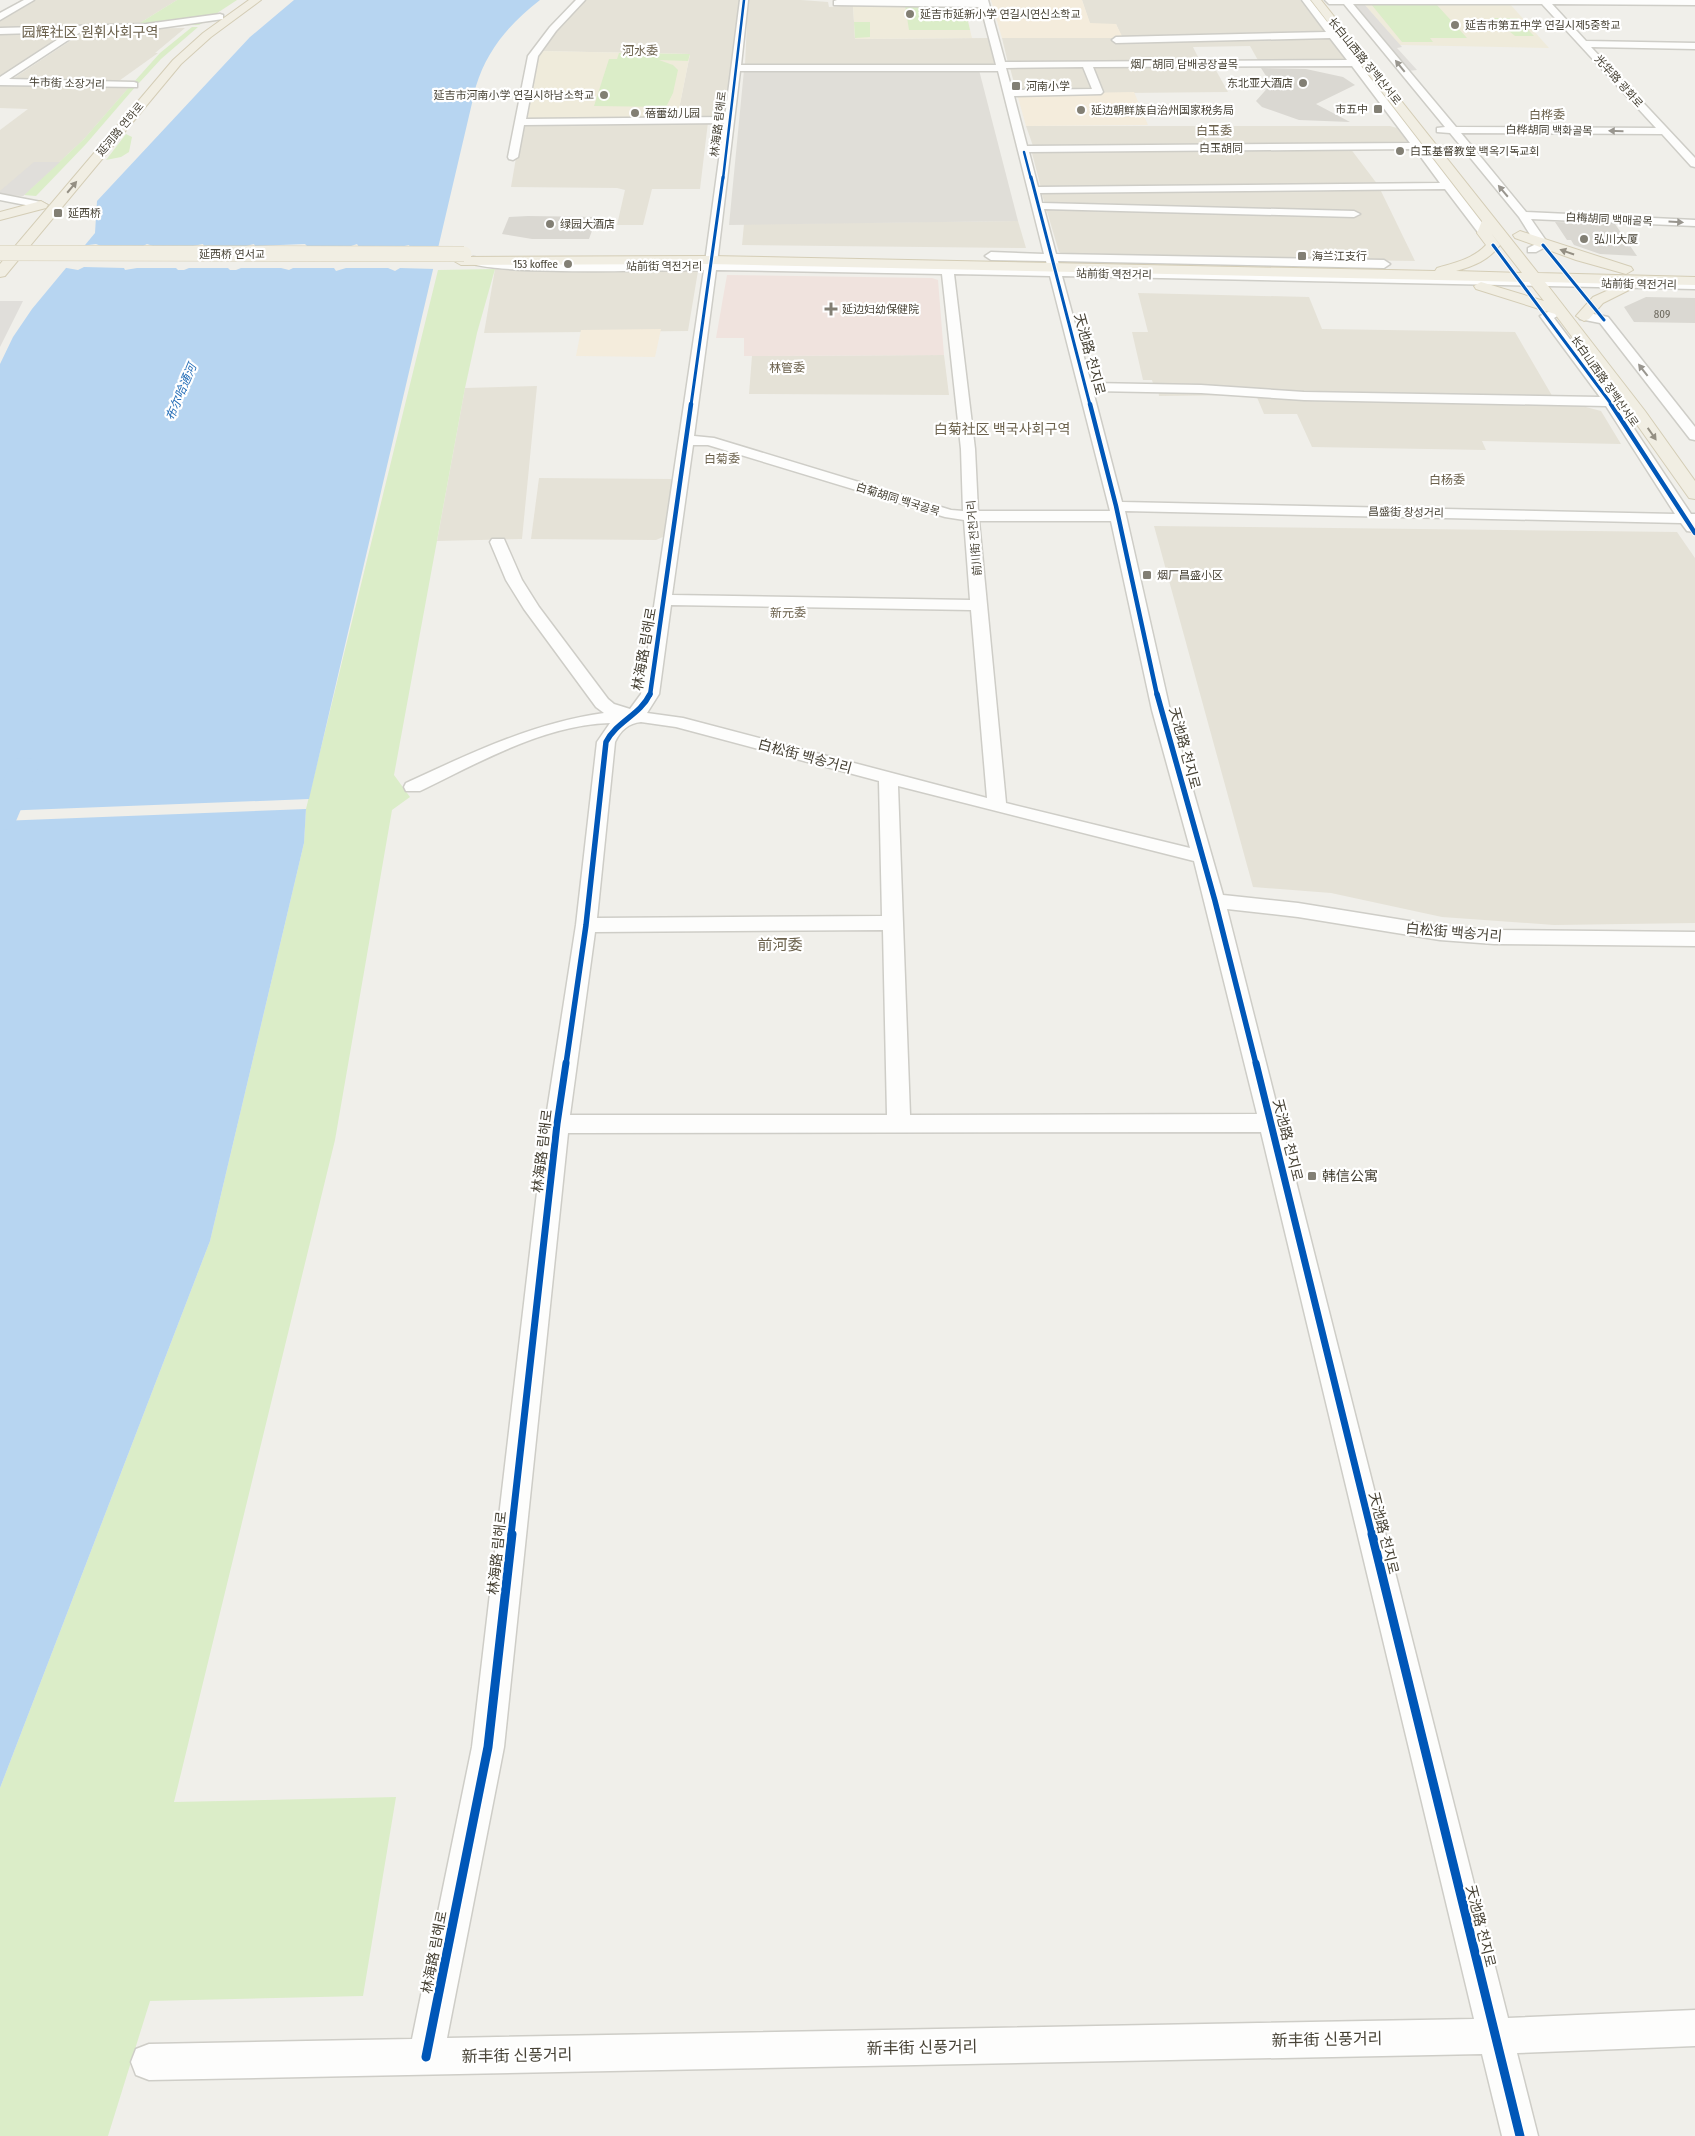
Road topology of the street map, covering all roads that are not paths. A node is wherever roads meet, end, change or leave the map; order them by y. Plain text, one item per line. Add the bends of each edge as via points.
1 (30, 0) edge
2 (246, 0) edge
3 (256, 0) edge
4 (581, 0) edge
5 (744, 0) edge
6 (1306, 0) edge
7 (1316, 0) edge
8 (1329, 1) edge
9 (1347, 1) edge
10 (1544, 1) edge
11 (985, 2) edge
12 (1695, 2) edge
13 (837, 3) dead end
14 (0, 17) edge
15 (220, 18) junction
16 (81, 28) junction
17 (0, 30) edge
18 (1333, 35) junction
19 (1116, 40) dead end
20 (1585, 44) junction
21 (1695, 46) edge
22 (1361, 63) junction
23 (1087, 65) junction
24 (1002, 67) junction
25 (736, 68) junction
26 (0, 82) edge
27 (134, 85) dead end
28 (1009, 93) junction
29 (729, 120) junction
30 (519, 122) junction
31 (1399, 123) junction
32 (1414, 123) junction
33 (1434, 130) junction
34 (1452, 130) junction
35 (1668, 135) junction
36 (1687, 139) dead end
37 (1446, 145) dead end
38 (1418, 146) junction
39 (1024, 148) junction
40 (513, 157) dead end
41 (1695, 164) edge
42 (1450, 186) junction
43 (1034, 190) junction
44 (0, 197) edge
45 (41, 205) junction
46 (1039, 206) junction
47 (1354, 214) dead end
48 (1523, 215) junction
49 (1695, 223) edge
50 (1486, 227) junction
51 (6, 232) edge
52 (1517, 232) dead end
53 (30, 239) junction
54 (1537, 247) junction
55 (711, 258) junction
56 (466, 259) junction
57 (0, 260) edge
58 (1054, 265) junction
59 (948, 270) junction
60 (1624, 270) junction
61 (1445, 271) junction
62 (1679, 271) junction
63 (1695, 271) edge
64 (0, 273) edge
65 (1531, 275) junction
66 (1552, 276) junction
67 (1695, 276) edge
68 (1653, 278) junction
69 (1464, 281) junction
70 (1695, 281) edge
71 (1633, 284) junction
72 (1695, 285) edge
73 (1560, 311) junction
74 (1584, 316) junction
75 (1086, 387) junction
76 (1610, 402) junction
77 (1629, 402) junction
78 (685, 440) junction
79 (1689, 441) edge
80 (1695, 494) edge
81 (1117, 511) junction
82 (971, 516) junction
83 (1690, 519) edge
84 (1695, 533) edge
85 (498, 542) dead end
86 (665, 600) junction
87 (980, 605) junction
88 (634, 716) junction
89 (888, 778) junction
90 (413, 787) dead end
91 (996, 806) junction
92 (1202, 857) junction
93 (1215, 901) junction
94 (892, 923) junction
95 (586, 925) junction
96 (1695, 939) edge
97 (898, 1123) junction
98 (1270, 1123) junction
99 (557, 1124) junction
100 (1695, 2028) edge
101 (1495, 2036) junction
102 (426, 2057) junction
103 (149, 2062) dead end
104 (1520, 2136) edge

1 - 14 street
2 - 15 main road, 延河路 연하로
53 -> 3 main road, 延河路 연하로 via 177,62 207,35
4 - 30 street via 533,56
5 - 25 street, 林海路 림해로
6 - 18 street
7 - 22 main road, 长白山西路 장백산서로
8 - 9 street
8 - 33 main road, 长白山西路 장백산서로
9 - 10 street
34 -> 9 street
10 - 12 street
10 - 20 street, 光华路 광화로
11 - 13 street
11 - 24 street, 天池路 천지로
15 - 16 street via 146,27
15 - 45 main road, 延河路 연하로 via 164,66
16 - 17 street
16 - 26 street
18 - 19 street
18 - 22 street
20 - 21 street
20 - 35 street, 光华路 광화로
22 - 23 street, 烟厂胡同 담배공장골목
22 - 31 street
22 - 32 main road, 长白山西路 장백산서로
23 - 24 street, 烟厂胡同 담배공장골목
23 - 28 street via 1098,92
24 - 25 street, 烟厂胡同 담배공장골목
24 - 28 street, 天池路 천지로
25 - 29 street, 林海路 림해로
26 - 27 street, 牛市街 소장거리
28 - 39 street, 天池路 천지로
29 - 30 street
29 - 55 street, 林海路 림해로
30 - 40 street
31 - 32 main road
31 - 38 street
32 - 50 main road, 长白山西路 장백산서로
33 - 34 street, 白桦胡同 백화골목
33 - 37 main road, 长白山西路 장백산서로
35 -> 34 street, 白桦胡同 백화골목
48 -> 34 street
35 - 36 street, 白桦胡同 백화골목
35 - 41 street, 光华路 광화로
38 - 39 street, 白玉胡同
38 - 42 street
39 - 43 street, 天池路 천지로
42 - 43 street
42 - 50 street
43 - 46 street, 天池路 천지로
44 - 45 street
45 - 51 main road
45 - 51 main road, 延河路 연하로
46 - 47 street
46 - 58 street, 天池路 천지로
48 -> 49 street, 白梅胡同 백매골목
48 - 54 street
50 - 61 main road via 1493,246 1489,251
50 - 65 main road, 长白山西路 장백산서로
51 - 53 main road
51 - 56 main road, 延西桥 연서교, bridge
52 - 54 main road, 长白山西路 장백산서로
53 - 64 main road, 延河路 연하로
60 -> 54 main road
54 - 66 main road, 长白山西路 장백산서로
55 - 56 main road, 站前街 역전거리
55 - 56 main road, 站前街 역전거리 via 502,255
55 - 58 main road, 站前街 역전거리
55 - 59 street, 站前街 역전거리
55 - 78 street, 林海路 림해로
56 - 57 main road, 延西桥 연서교
58 - 59 street, 站前街 역전거리
58 - 61 main road, 站前街 역전거리
58 - 69 street, 站前街 역전거리
58 - 75 street, 天池路 천지로
59 - 82 street, 前川街 전천거리 via 968,448
60 - 62 street, 站前街 역전거리
60 - 66 street, 站前街 역전거리
60 - 68 main road
61 - 65 main road, 站前街 역전거리
61 - 69 main road
62 - 63 street, 站前街 역전거리
62 - 68 main road
65 - 66 main road, 站前街 역전거리
65 - 69 street, 站前街 역전거리
65 - 73 main road, 长白山西路 장백산서로
66 - 68 main road, 站前街 역전거리
66 - 71 street, 站前街 역전거리
66 - 74 main road, 长白山西路 장백산서로
67 - 68 main road, 站前街 역전거리
68 - 70 main road, 站前街 역전거리
68 - 71 main road
69 - 73 main road
71 - 72 street, 站前街 역전거리
71 - 74 main road via 1598,300
73 - 76 street, 长白山西路 장백산서로 via 1546,316
73 - 77 main road, 长白山西路 장백산서로
74 - 79 main road, 长白山西路 장백산서로
79 -> 74 street, 长白山西路 장백산서로 via 1604,320
75 - 76 street via 1201,389 1304,396
75 - 81 street, 天池路 천지로
76 - 77 street
76 - 83 street, 长白山西路 장백산서로
77 -> 80 main road, 长白山西路 장백산서로
78 - 82 street, 白菊胡同 백국골목 via 709,441 941,512
78 - 86 street, 林海路 림해로
81 - 82 street, 白菊胡同 백국골목
81 - 83 street, 昌盛街 창성거리
81 - 92 street, 天池路 천지로 via 1159,700
82 - 87 street, 前川街 전천거리
83 - 84 street, 长白山西路 장백산서로
85 - 88 street via 514,580 532,609 602,703
86 - 87 street
86 - 88 street, 林海路 림해로 via 650,694 647,703
87 - 91 street, 前川街 전천거리
88 - 89 street, 白松街 백송거리 via 677,722
88 - 90 street, 白松街 백송거리 via 553,727 510,742
88 - 95 street, 林海路 림해로 via 617,724 606,742
89 - 91 street, 白松街 백송거리
89 - 94 street
91 - 92 street, 白松街 백송거리
92 - 93 street, 天池路 천지로
93 - 96 street, 白松街 백송거리 via 1298,910 1449,934
93 - 98 street, 天池路 천지로
94 - 95 street
94 - 97 street
95 - 99 street, 林海路 림해로
97 - 98 street
97 - 99 street
98 - 101 street, 天池路 천지로
99 - 102 street, 林海路 림해로 via 488,1747
100 - 101 street, 新丰街 신풍거리
101 - 102 street, 新丰街 신풍거리
101 - 104 street, 天池路 천지로
102 - 103 street, 新丰街 신풍거리

